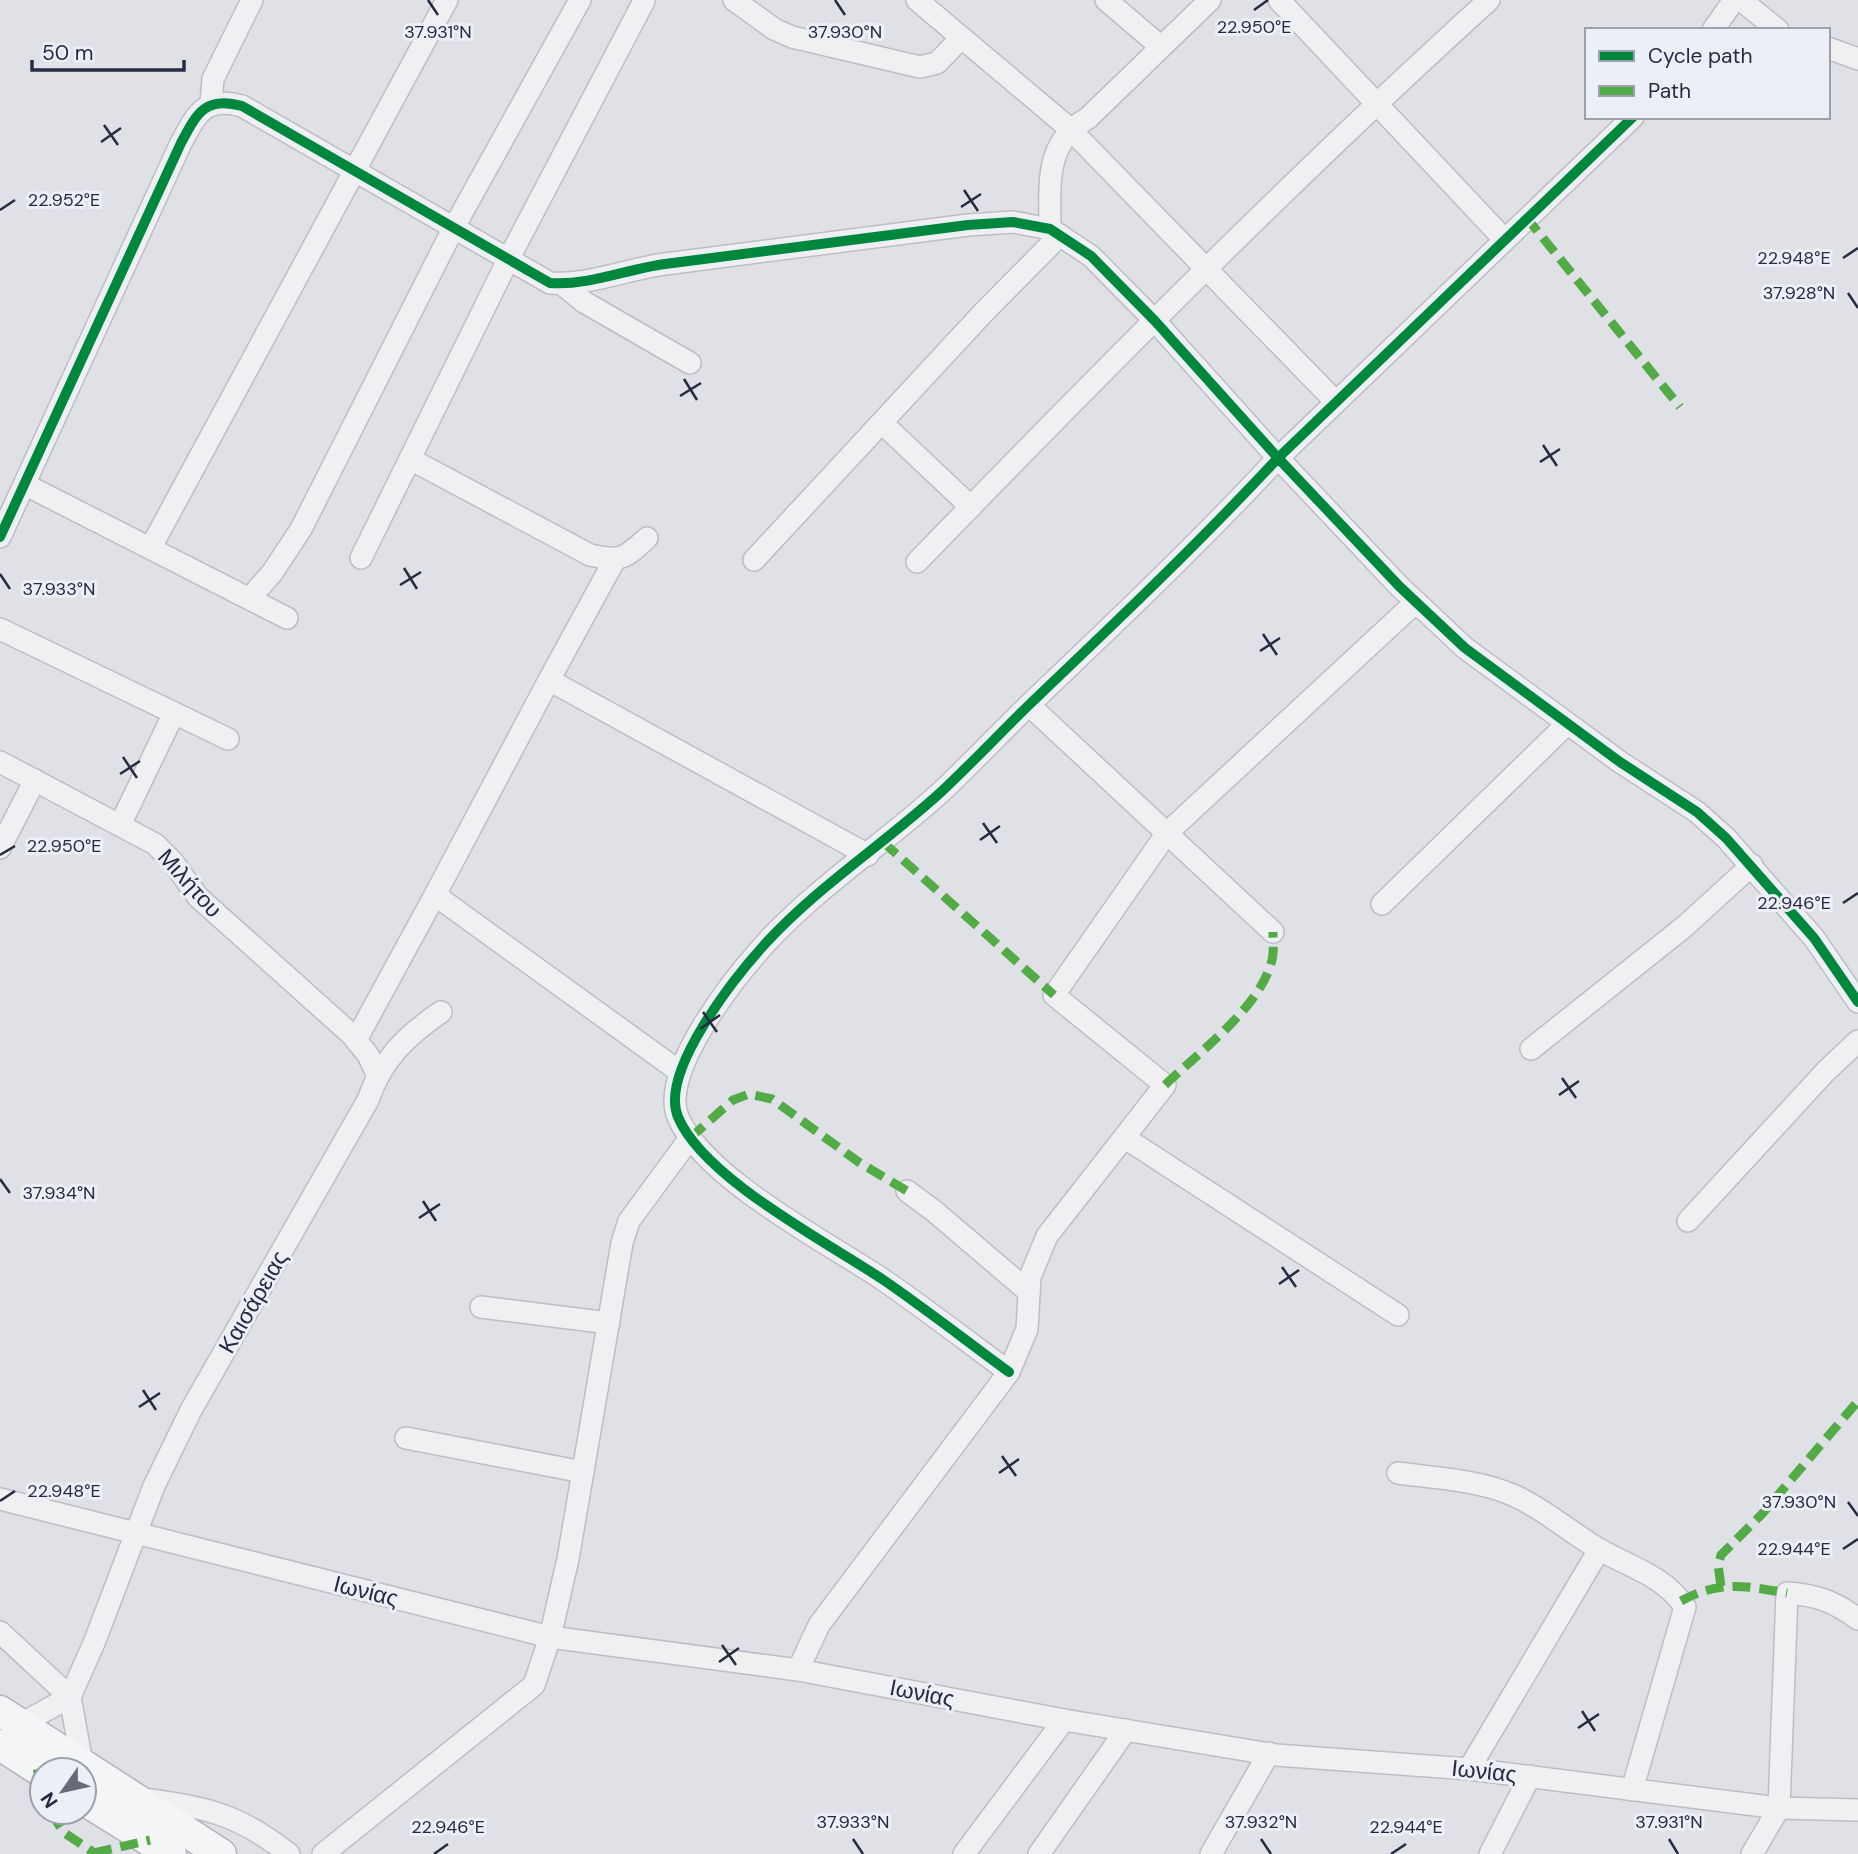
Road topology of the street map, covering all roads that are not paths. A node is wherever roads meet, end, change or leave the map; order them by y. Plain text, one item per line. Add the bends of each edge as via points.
1 (252, 0) edge
2 (447, 0) edge
3 (580, 0) edge
4 (734, 0) edge
5 (917, 0) edge
6 (1106, 0) edge
7 (1210, 0) edge
8 (1279, 0) edge
9 (1489, 0) edge
10 (1734, 0) edge
11 (1741, 0) edge
12 (644, 1) edge
13 (1714, 28) edge
14 (1776, 28) edge
15 (961, 38) junction
16 (1160, 46) junction
17 (1830, 49) edge
18 (1858, 59) edge
19 (211, 103) junction
20 (1375, 103) junction
21 (1631, 119) edge
22 (1069, 128) junction
23 (356, 172) junction
24 (453, 229) junction
25 (1055, 232) junction
26 (1503, 239) junction
27 (508, 260) junction
28 (1206, 267) junction
29 (562, 284) junction
30 (1155, 321) junction
31 (690, 363) dead end
32 (1335, 401) junction
33 (882, 423) junction
34 (1278, 458) junction
35 (412, 460) junction
36 (26, 485) junction
37 (971, 507) junction
38 (0, 537) edge
39 (648, 538) dead end
40 (151, 547) junction
41 (361, 558) dead end
42 (754, 560) dead end
43 (614, 561) junction
44 (917, 562) dead end
45 (250, 598) junction
46 (1416, 602) junction
47 (287, 618) dead end
48 (0, 629) edge
49 (549, 680) junction
50 (1029, 705) junction
51 (174, 713) junction
52 (1567, 724) junction
53 (228, 739) dead end
54 (0, 762) edge
55 (35, 780) junction
56 (120, 825) junction
57 (1167, 833) junction
58 (0, 848) edge
59 (868, 855) junction
60 (1752, 864) junction
61 (435, 895) junction
62 (1382, 904) dead end
63 (1273, 932) dead end
64 (1858, 1002) edge
65 (441, 1012) dead end
66 (356, 1040) junction
67 (1858, 1041) edge
68 (1531, 1049) dead end
69 (680, 1072) junction
70 (377, 1074) junction
71 (691, 1138) junction
72 (1125, 1138) junction
73 (906, 1191) dead end
74 (1688, 1221) dead end
75 (1029, 1292) junction
76 (481, 1307) dead end
77 (1398, 1315) dead end
78 (609, 1323) junction
79 (1009, 1372) junction
80 (406, 1438) dead end
81 (583, 1472) junction
82 (1398, 1473) dead end
83 (0, 1499) edge
84 (134, 1533) junction
85 (1600, 1550) junction
86 (1858, 1619) edge
87 (0, 1633) edge
88 (550, 1637) junction
89 (798, 1670) junction
90 (69, 1697) junction
91 (1065, 1720) junction
92 (7, 1727) edge
93 (1126, 1730) junction
94 (1269, 1753) junction
95 (30, 1756) edge
96 (67, 1756) edge
97 (81, 1756) edge
98 (1469, 1769) junction
99 (98, 1773) edge
100 (1530, 1776) junction
101 (1632, 1790) junction
102 (137, 1798) junction
103 (1779, 1808) junction
104 (98, 1809) edge
105 (1858, 1810) edge
106 (171, 1854) edge
107 (221, 1854) edge
108 (289, 1854) edge
109 (323, 1854) edge
110 (964, 1854) edge
111 (1039, 1854) edge
112 (1211, 1854) edge
113 (1490, 1854) edge
114 (1752, 1854) edge

1 - 19 street via 213,79
2 - 23 street
3 - 24 street
4 - 15 street via 792,37 920,67 937,62
5 - 15 street
6 - 16 street
7 - 16 street
8 - 20 street
9 - 20 street
10 - 13 street
11 - 14 street
12 - 27 street
15 - 22 street
16 - 22 street via 1088,118
17 - 18 street
19 - 23 street via 242,106
19 - 36 street via 199,113 181,143
20 - 26 street
20 - 28 street
21 - 26 street
22 - 25 street via 1050,166
22 - 28 street
23 - 24 street
23 - 40 street
24 - 27 street
24 - 45 street via 301,529
25 - 29 street via 1013,222 968,225 661,265
25 - 30 street via 1091,256
25 - 33 street
26 - 32 street
27 - 29 street via 550,283
27 - 35 street
28 - 30 street
28 - 32 street
29 - 31 street via 584,302
30 - 34 street
30 - 37 street
32 - 34 street
33 - 37 street
33 - 42 street
34 - 46 street
34 - 50 street via 1117,624
35 - 41 street
35 - 43 street via 590,555
36 - 38 street
36 - 40 street
37 - 44 street
39 - 43 street
40 - 45 street
43 - 49 street
45 - 47 street
46 - 52 street via 1465,648
46 - 57 street
48 - 51 street
49 - 59 street
49 - 61 street
50 - 57 street
50 - 59 street via 941,792
51 - 53 street
51 - 56 street
52 - 60 street via 1697,812
52 - 62 street
54 - 55 street, Μιλήτου
55 - 56 street, Μιλήτου
55 - 58 street
56 - 66 street, Μιλήτου via 155,844 198,897
57 - 63 street
57 - 72 street via 1054,995 1165,1085
59 - 69 street via 764,945 699,1032
60 - 64 street via 1814,938
60 - 68 street via 1684,927
61 - 66 street
61 - 69 street
65 - 70 street, Καισάρειας via 407,1036
66 - 70 street, Μιλήτου
67 - 74 street
69 - 71 street via 673,1103
70 - 84 street, Καισάρειας via 368,1100 191,1410
71 - 78 street via 629,1221
71 - 79 street via 710,1160 763,1201 886,1282
72 - 75 street via 1046,1236
72 - 77 street
73 - 75 street
75 - 79 street via 1027,1329
76 - 78 street
78 - 81 street
79 - 89 street via 827,1614
80 - 81 street
81 - 88 street
82 - 85 street via 1514,1495
83 - 84 street, Ιωνίας
84 - 88 street, Ιωνίας
84 - 90 street, Καισάρειας
85 - 98 street
85 - 101 street via 1660,1581 1685,1607
86 - 103 street via 1835,1602 1787,1593
87 - 90 street
88 - 89 street, Ιωνίας
88 - 109 street via 534,1685
89 - 91 street, Ιωνίας
90 - 92 street
90 - 97 street
91 - 93 street, Ιωνίας
91 - 110 street
92 - 95 highway
92 - 96 highway
93 - 94 street, Ιωνίας
93 - 111 street
94 - 98 street, Ιωνίας
94 - 112 street
98 - 100 street, Ιωνίας
99 - 102 highway
100 - 101 street, Ιωνίας
100 - 113 street
101 - 103 street, Ιωνίας
102 - 107 highway
102 - 108 street via 228,1815
103 - 105 street, Ιωνίας
103 - 114 street
104 - 106 highway

